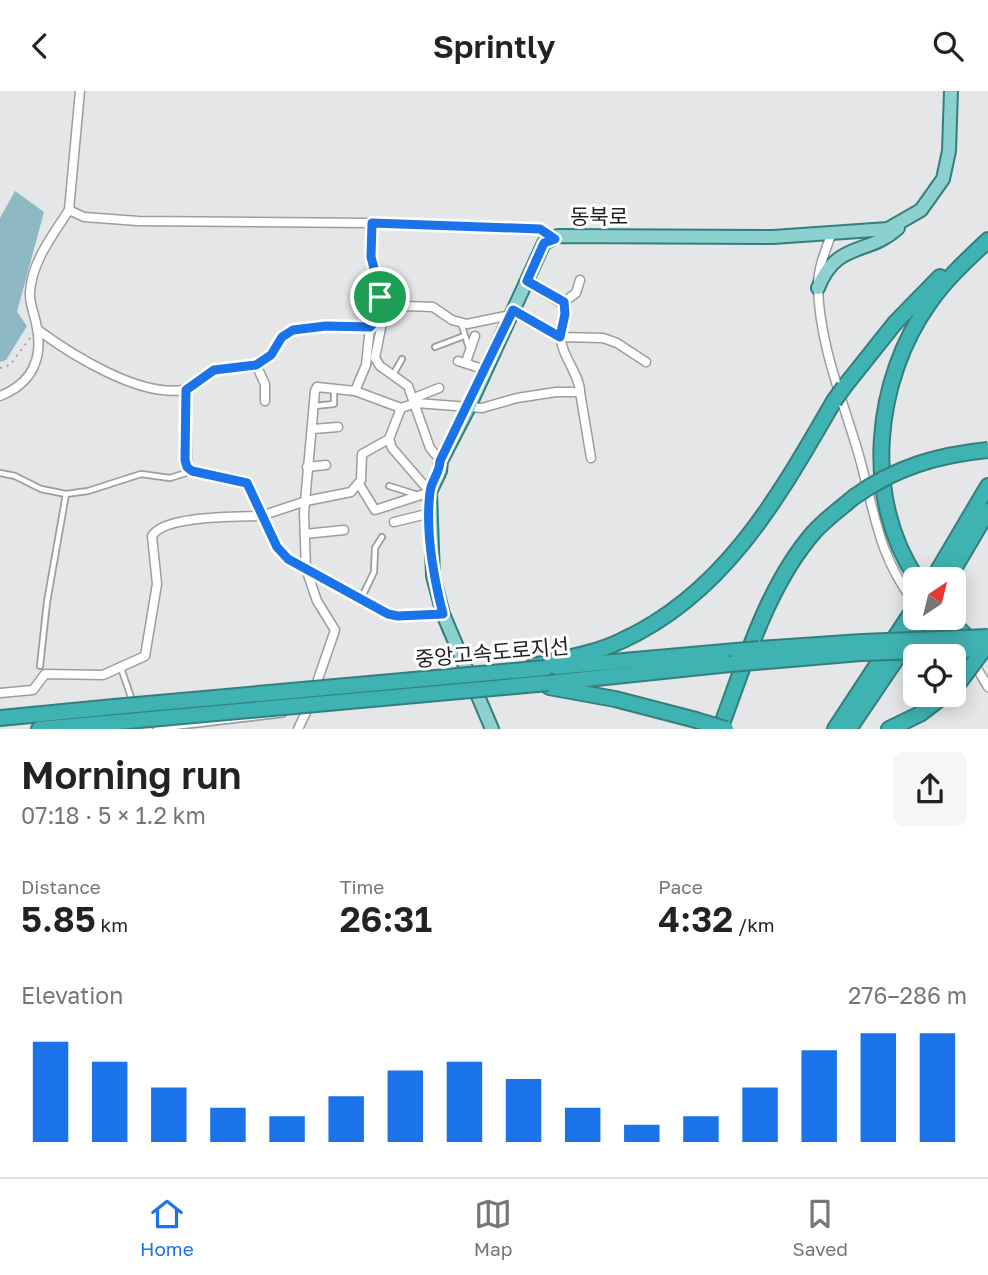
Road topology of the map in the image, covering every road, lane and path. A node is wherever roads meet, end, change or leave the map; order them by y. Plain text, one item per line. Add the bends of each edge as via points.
1 (80, 91) edge
2 (951, 91) edge
3 (69, 210) junction
4 (905, 221) junction
5 (372, 223) junction
6 (988, 230) edge
7 (831, 235) junction
8 (555, 239) junction
9 (988, 240) edge
10 (956, 265) junction
11 (580, 280) dead end
12 (527, 281) junction
13 (818, 288) junction
14 (564, 302) junction
15 (385, 310) junction
16 (512, 312) junction
17 (461, 322) junction
18 (370, 327) junction
19 (38, 330) junction
20 (464, 336) junction
21 (475, 337) dead end
22 (560, 337) junction
23 (435, 347) dead end
24 (470, 350) junction
25 (402, 359) dead end
26 (646, 362) dead end
27 (256, 365) junction
28 (0, 369) edge
29 (486, 370) junction
30 (392, 375) junction
31 (439, 388) dead end
32 (334, 389) junction
33 (186, 390) junction
34 (355, 391) junction
35 (580, 392) junction
36 (0, 396) edge
37 (265, 401) dead end
38 (415, 401) junction
39 (314, 406) junction
40 (469, 407) junction
41 (401, 408) junction
42 (338, 426) dead end
43 (313, 429) junction
44 (389, 439) junction
45 (988, 450) edge
46 (591, 458) dead end
47 (440, 461) junction
48 (326, 465) dead end
49 (307, 467) junction
50 (192, 471) junction
51 (0, 473) edge
52 (359, 485) junction
53 (389, 486) dead end
54 (988, 486) edge
55 (66, 494) junction
56 (424, 494) junction
57 (306, 501) junction
58 (988, 511) edge
59 (431, 513) junction
60 (261, 516) junction
61 (394, 522) dead end
62 (344, 530) dead end
63 (305, 534) junction
64 (382, 537) dead end
65 (911, 567) edge
66 (944, 567) edge
67 (946, 567) edge
68 (306, 569) junction
69 (376, 583) dead end
70 (366, 584) junction
71 (903, 587) edge
72 (361, 599) junction
73 (443, 614) junction
74 (910, 630) edge
75 (937, 630) edge
76 (958, 630) edge
77 (908, 632) junction
78 (988, 637) edge
79 (862, 648) junction
80 (988, 649) edge
81 (40, 666) dead end
82 (121, 668) junction
83 (519, 670) junction
84 (966, 674) edge
85 (547, 675) junction
86 (530, 684) junction
87 (988, 687) edge
88 (29, 692) junction
89 (0, 693) edge
90 (26, 702) dead end
91 (929, 707) edge
92 (308, 711) junction
93 (0, 717) edge
94 (39, 729) edge
95 (140, 729) edge
96 (156, 729) edge
97 (162, 729) edge
98 (298, 729) edge
99 (492, 729) edge
100 (720, 729) edge
101 (726, 729) edge
102 (835, 729) edge
103 (849, 729) edge
104 (889, 729) edge

1 - 3 street
2 - 4 main road, 동북로 via 943,179 927,204
3 - 5 street via 85,217 138,221
3 - 19 street via 33,271 29,294
4 - 7 main road, 동북로 via 879,231
4 - 13 main road via 883,241 842,255
5 - 8 street via 540,229
5 - 15 lane via 371,257
6 - 10 highway
7 - 8 main road, 동북로 via 583,235
7 - 13 street
8 - 12 main road, 동북로 via 544,243
9 - 10 highway
10 - 65 highway via 908,338 884,412 879,458 899,542
10 - 83 highway, bridge via 895,323 844,387 755,528 696,596 618,642
11 - 14 street via 576,293
12 - 14 street
12 - 16 main road, 동북로
13 - 71 street via 827,351 879,540
14 - 22 street
15 - 17 street via 433,307
15 - 18 street
15 - 30 street via 375,358
16 - 17 street
16 - 22 street
16 - 29 main road, 동북로
17 - 20 lane
18 - 27 street via 293,330
18 - 34 street via 366,365
19 - 28 path via 10,365
19 - 33 street via 64,349 122,377 157,390
19 - 36 street via 36,366 16,390
20 - 23 lane
20 - 24 lane
21 - 24 street
22 - 26 street via 617,342
22 - 35 street
24 - 29 street via 462,361
25 - 30 lane
27 - 33 street via 214,370
27 - 37 street via 265,384
29 - 40 main road, 동북로
30 - 38 street via 408,386
31 - 38 street
32 - 34 street
32 - 39 lane via 334,404
32 - 39 street via 317,387
33 - 50 street via 184,449
34 - 41 street
35 - 40 street
35 - 46 street
38 - 40 street
38 - 41 street
38 - 47 street via 430,448
39 - 43 street
40 - 47 main road, 동북로
41 - 44 street
42 - 43 street
43 - 49 street
44 - 52 street via 362,454
44 - 56 street
45 - 100 highway, bridge via 954,453 895,472 854,496 815,531 786,572
47 - 56 main road, 동북로 via 440,471
48 - 49 street
49 - 57 street
50 - 55 lane via 170,478 141,474
50 - 60 street via 247,483
51 - 55 lane
52 - 56 street via 375,510
52 - 57 street via 347,494
53 - 56 lane
54 - 66 highway
55 - 81 lane
56 - 59 main road, 동북로
57 - 60 street
57 - 63 street
58 - 67 highway
59 - 61 street
59 - 73 main road, 동북로 via 433,576
60 - 68 street via 277,547
60 - 82 street via 186,521 154,531 158,585 148,646 141,660
62 - 63 street
63 - 68 street
64 - 70 lane via 375,548 374,572
68 - 72 street
68 - 92 street via 317,601 335,630
69 - 70 lane
70 - 72 lane
72 - 73 street via 398,616
73 - 99 main road, 동북로
74 - 77 highway
75 - 87 street via 978,670
76 - 80 highway via 969,642
77 - 102 highway
77 - 103 highway
78 - 79 highway, 중앙고속도로지선, bridge
79 - 80 highway, 중앙고속도로지선, bridge
79 - 85 highway, 중앙고속도로지선, bridge
80 - 84 highway, bridge
82 - 88 street via 103,675 45,674
82 - 95 lane
83 - 85 highway, 중앙고속도로지선, bridge
83 - 93 highway, 중앙고속도로지선, bridge
85 - 86 highway, 중앙고속도로지선, bridge
86 - 94 highway, 중앙고속도로지선, bridge
86 - 101 highway, bridge via 615,699
88 - 89 street
88 - 90 street
91 - 104 highway
92 - 97 lane
92 - 98 street
96 - 97 lane

